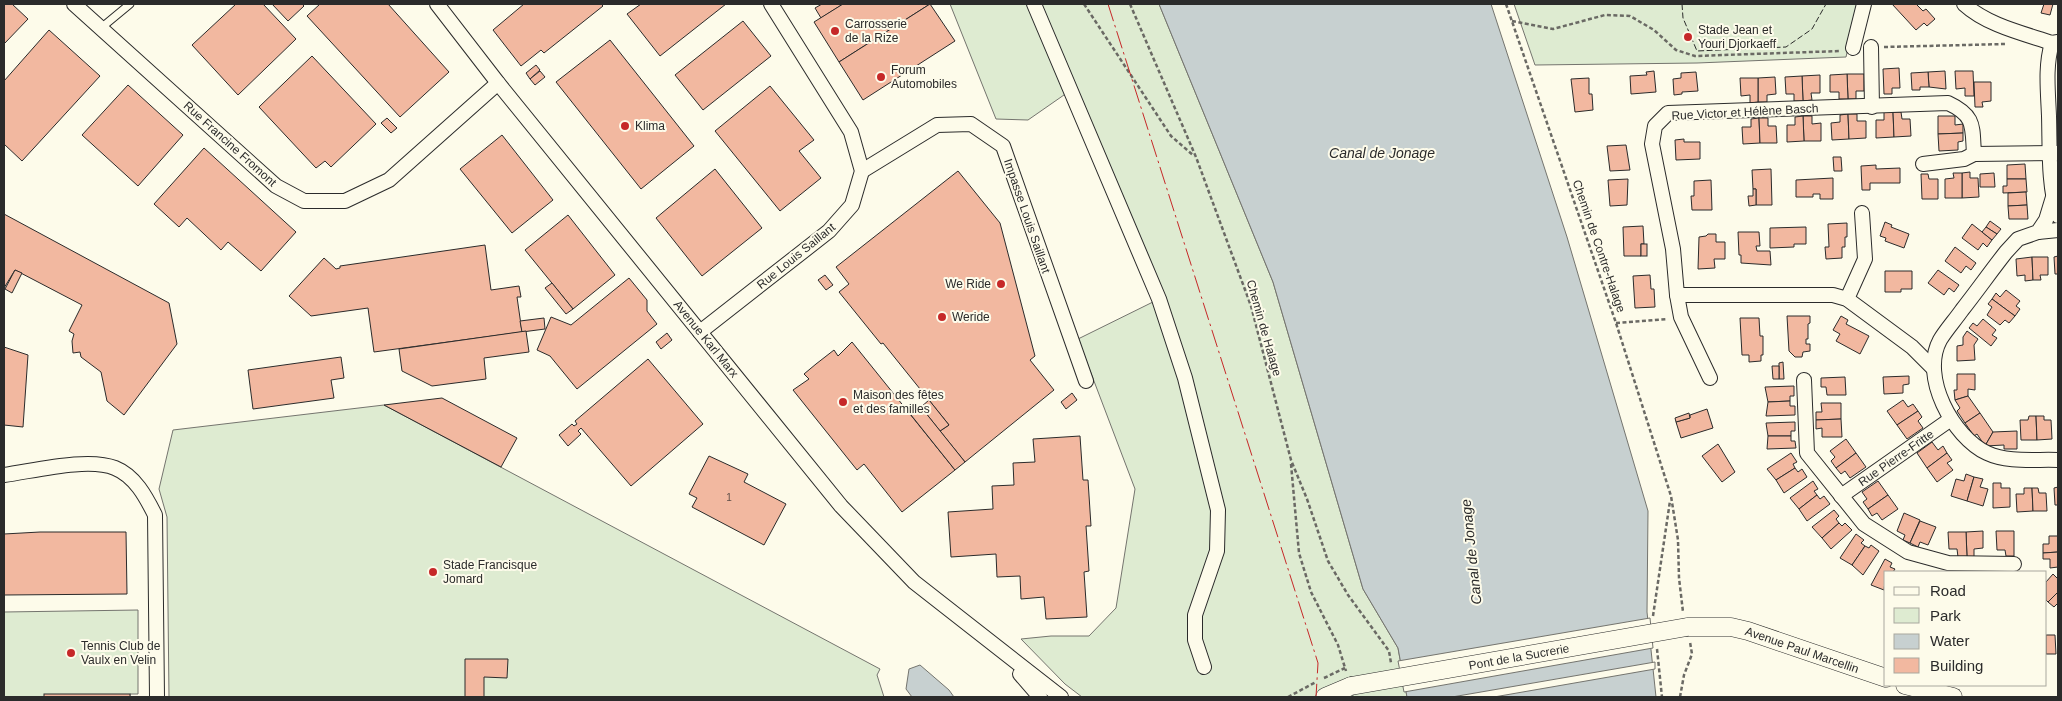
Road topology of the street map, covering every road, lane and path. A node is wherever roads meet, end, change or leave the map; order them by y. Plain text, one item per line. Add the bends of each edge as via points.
1 (74, 4) edge
2 (130, 4) edge
3 (437, 4) edge
4 (771, 4) edge
5 (1034, 4) edge
6 (1084, 4) edge
7 (1130, 4) edge
8 (1506, 4) edge
9 (1864, 4) edge
10 (1964, 4) edge
11 (1512, 21) junction
12 (101, 28) junction
13 (2055, 43) edge
14 (2014, 44) dead end
15 (1871, 47) joint
16 (1853, 48) joint
17 (498, 83) junction
18 (1872, 106) junction
19 (2054, 153) edge
20 (1974, 154) junction
21 (1196, 157) junction
22 (1923, 164) dead end
23 (862, 172) junction
24 (2052, 197) junction
25 (1862, 213) dead end
26 (2058, 216) edge
27 (2058, 230) edge
28 (2038, 232) junction
29 (1677, 295) junction
30 (1847, 299) junction
31 (1681, 317) junction
32 (1616, 323) junction
33 (700, 332) junction
34 (1933, 368) junction
35 (1710, 378) dead end
36 (1804, 380) dead end
37 (1086, 381) dead end
38 (1951, 419) junction
39 (1291, 460) junction
40 (2058, 460) edge
41 (4, 475) edge
42 (1671, 496) junction
43 (1841, 496) junction
44 (2014, 564) dead end
45 (1654, 622) dead end
46 (1686, 627) junction
47 (1656, 640) dead end
48 (1000, 650) junction
49 (1389, 651) dead end
50 (1204, 667) dead end
51 (1345, 668) dead end
52 (1884, 677) edge
53 (1909, 686) edge
54 (158, 697) edge
55 (1040, 697) edge
56 (1061, 697) edge
57 (1325, 697) edge
58 (1662, 697) edge
59 (1680, 697) edge
60 (1953, 697) edge

1 - 12 street, Rue Francine Fromont
2 - 12 lane
3 - 17 street, Avenue Karl Marx
4 - 23 street via 851,132
5 - 50 street via 1159,299 1185,378 1218,510 1217,551 1195,615 1195,640
6 - 21 path via 1171,136
7 - 21 path, Chemin de Halage
8 - 11 path, Chemin de Contre-Halage
9 - 16 street
10 - 13 street via 2003,27
11 - 16 path via 1553,29 1605,15 1630,16 1654,30 1676,50 1695,56 1847,51
11 - 32 path, Chemin de Contre-Halage
12 - 17 street, Rue Francine Fromont via 276,186 304,201 345,202 388,180
13 - 19 street via 2047,58
14 - 15 path
15 - 18 street
17 - 33 street, Avenue Karl Marx
18 - 20 street, Rue Victor et Hélène Basch via 1948,103 1963,110 1972,122
18 - 29 street, Rue Victor et Hélène Basch via 1668,113 1655,126 1652,144 1673,249
19 - 20 street
19 - 24 street
20 - 22 street via 1964,159
21 - 39 path, Chemin de Halage via 1251,306
23 - 33 street, Rue Louis Saillant via 852,205 830,231
23 - 37 street, Impasse Louis Saillant via 937,125 971,124 1003,146
24 - 26 street
24 - 28 street via 2046,220
25 - 30 street via 1865,259
27 - 28 street
28 - 34 street via 2018,239 2006,252 1939,342
29 - 30 street via 1833,295
29 - 31 street, Rue Victor et Hélène Basch
30 - 34 street via 1912,347
31 - 32 path
31 - 35 street, Rue Victor et Hélène Basch
32 - 42 path, Chemin de Contre-Halage
33 - 48 street, Avenue Karl Marx via 841,506 914,582
34 - 38 street via 1937,390
36 - 43 street via 1807,453
38 - 40 street via 1973,445 1988,454 2005,458
38 - 43 street, Rue Pierre-Fritte
39 - 49 path, Chemin de Halage via 1328,561 1348,595
39 - 51 path via 1299,553 1310,592 1338,644
41 - 54 street via 92,462 116,468 144,494 155,515
42 - 45 path, Chemin de Contre-Halage
42 - 46 path, Chemin de Contre-Halage
43 - 44 street via 1864,524 1908,552 1948,563
46 - 52 street, Avenue Paul Marcellin via 1748,630
46 - 57 street, Pont de la Sucrerie, bridge via 1351,686
46 - 59 path, Chemin de Contre-Halage via 1692,654
47 - 58 path
48 - 55 street, Avenue Karl Marx
48 - 56 street, Avenue Karl Marx
53 - 60 street

